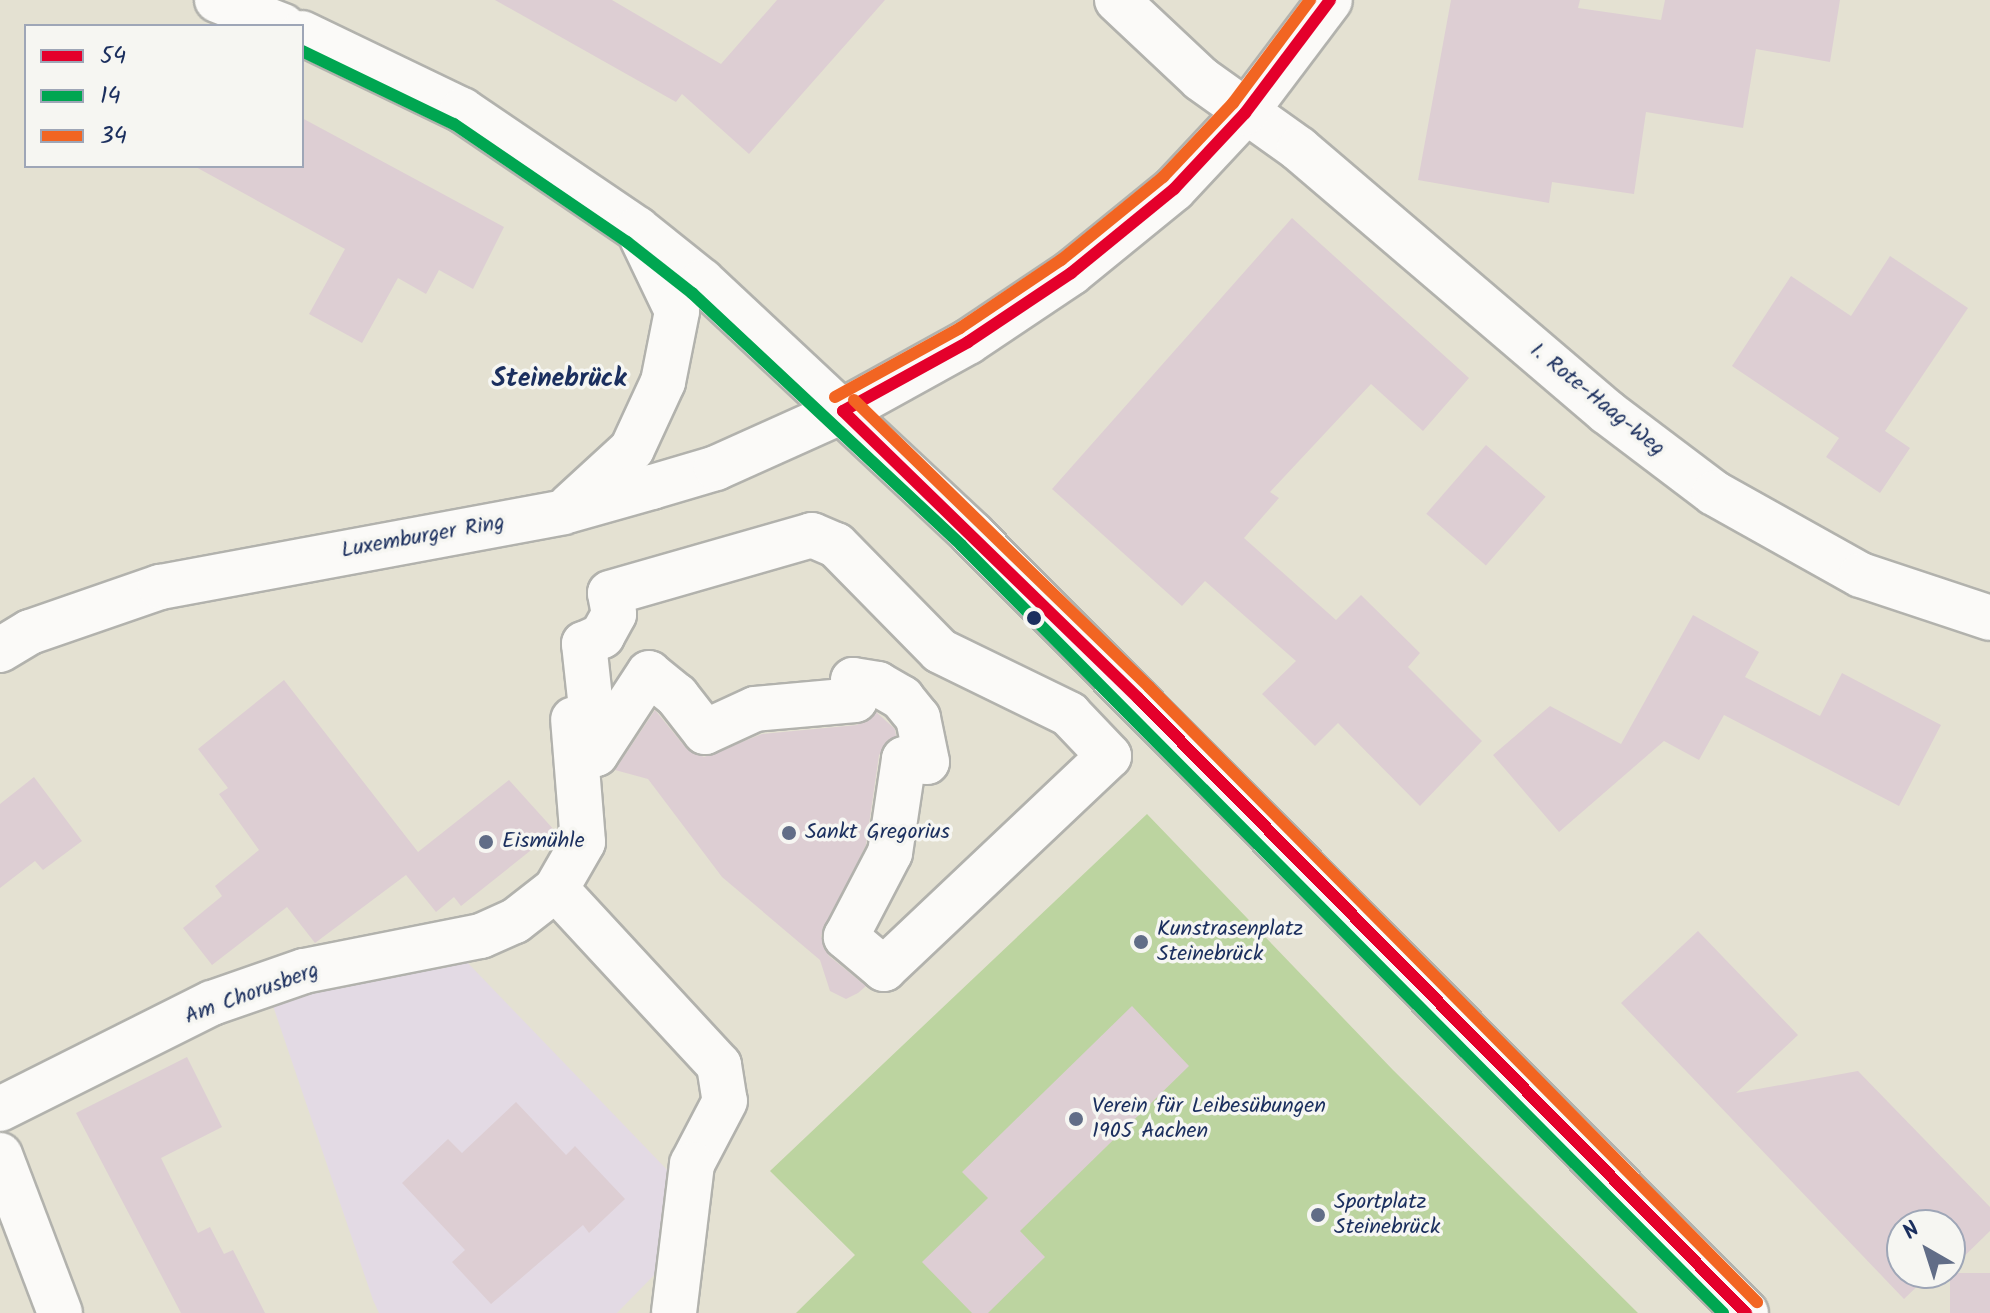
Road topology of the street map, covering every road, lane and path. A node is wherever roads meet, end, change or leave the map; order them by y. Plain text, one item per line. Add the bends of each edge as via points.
1 (217, 0) edge
2 (1117, 0) edge
3 (1330, 0) edge
4 (278, 24) edge
5 (304, 34) edge
6 (1245, 113) junction
7 (637, 229) junction
8 (843, 411) junction
9 (563, 512) junction
10 (696, 568) joint
11 (1990, 618) edge
12 (0, 650) edge
13 (568, 672) dead end
14 (556, 889) junction
15 (0, 1109) edge
16 (0, 1155) edge
17 (60, 1313) edge
18 (674, 1313) edge
19 (1746, 1313) edge

1 - 4 street
2 - 6 street, I. Rote-Haag-Weg
3 - 6 street, Luxemburger Ring
5 - 7 street via 462,110
6 - 8 street, Luxemburger Ring via 1174,189 1071,273 968,342
6 - 11 street, I. Rote-Haag-Weg via 1299,149 1607,412 1714,493 1861,575
7 - 8 street via 702,281
7 - 9 street via 677,311 663,382 632,449
8 - 9 street, Luxemburger Ring via 716,468
8 - 19 street via 1138,698
9 - 12 street, Luxemburger Ring via 160,587 30,632
10 - 10 street via 610,593 614,614 602,636 584,644 596,754 649,673 677,696 705,732 755,709 855,700 853,680 878,684 902,698 918,718 927,762 904,759 890,853 846,937 884,969 1109,756 1069,714 940,651 836,545 812,535
13 - 14 street, Am Chorusberg via 583,842
14 - 15 street, Am Chorusberg via 515,921 481,936 304,971 212,1003
14 - 18 street via 719,1065 725,1101 692,1164
16 - 17 street

